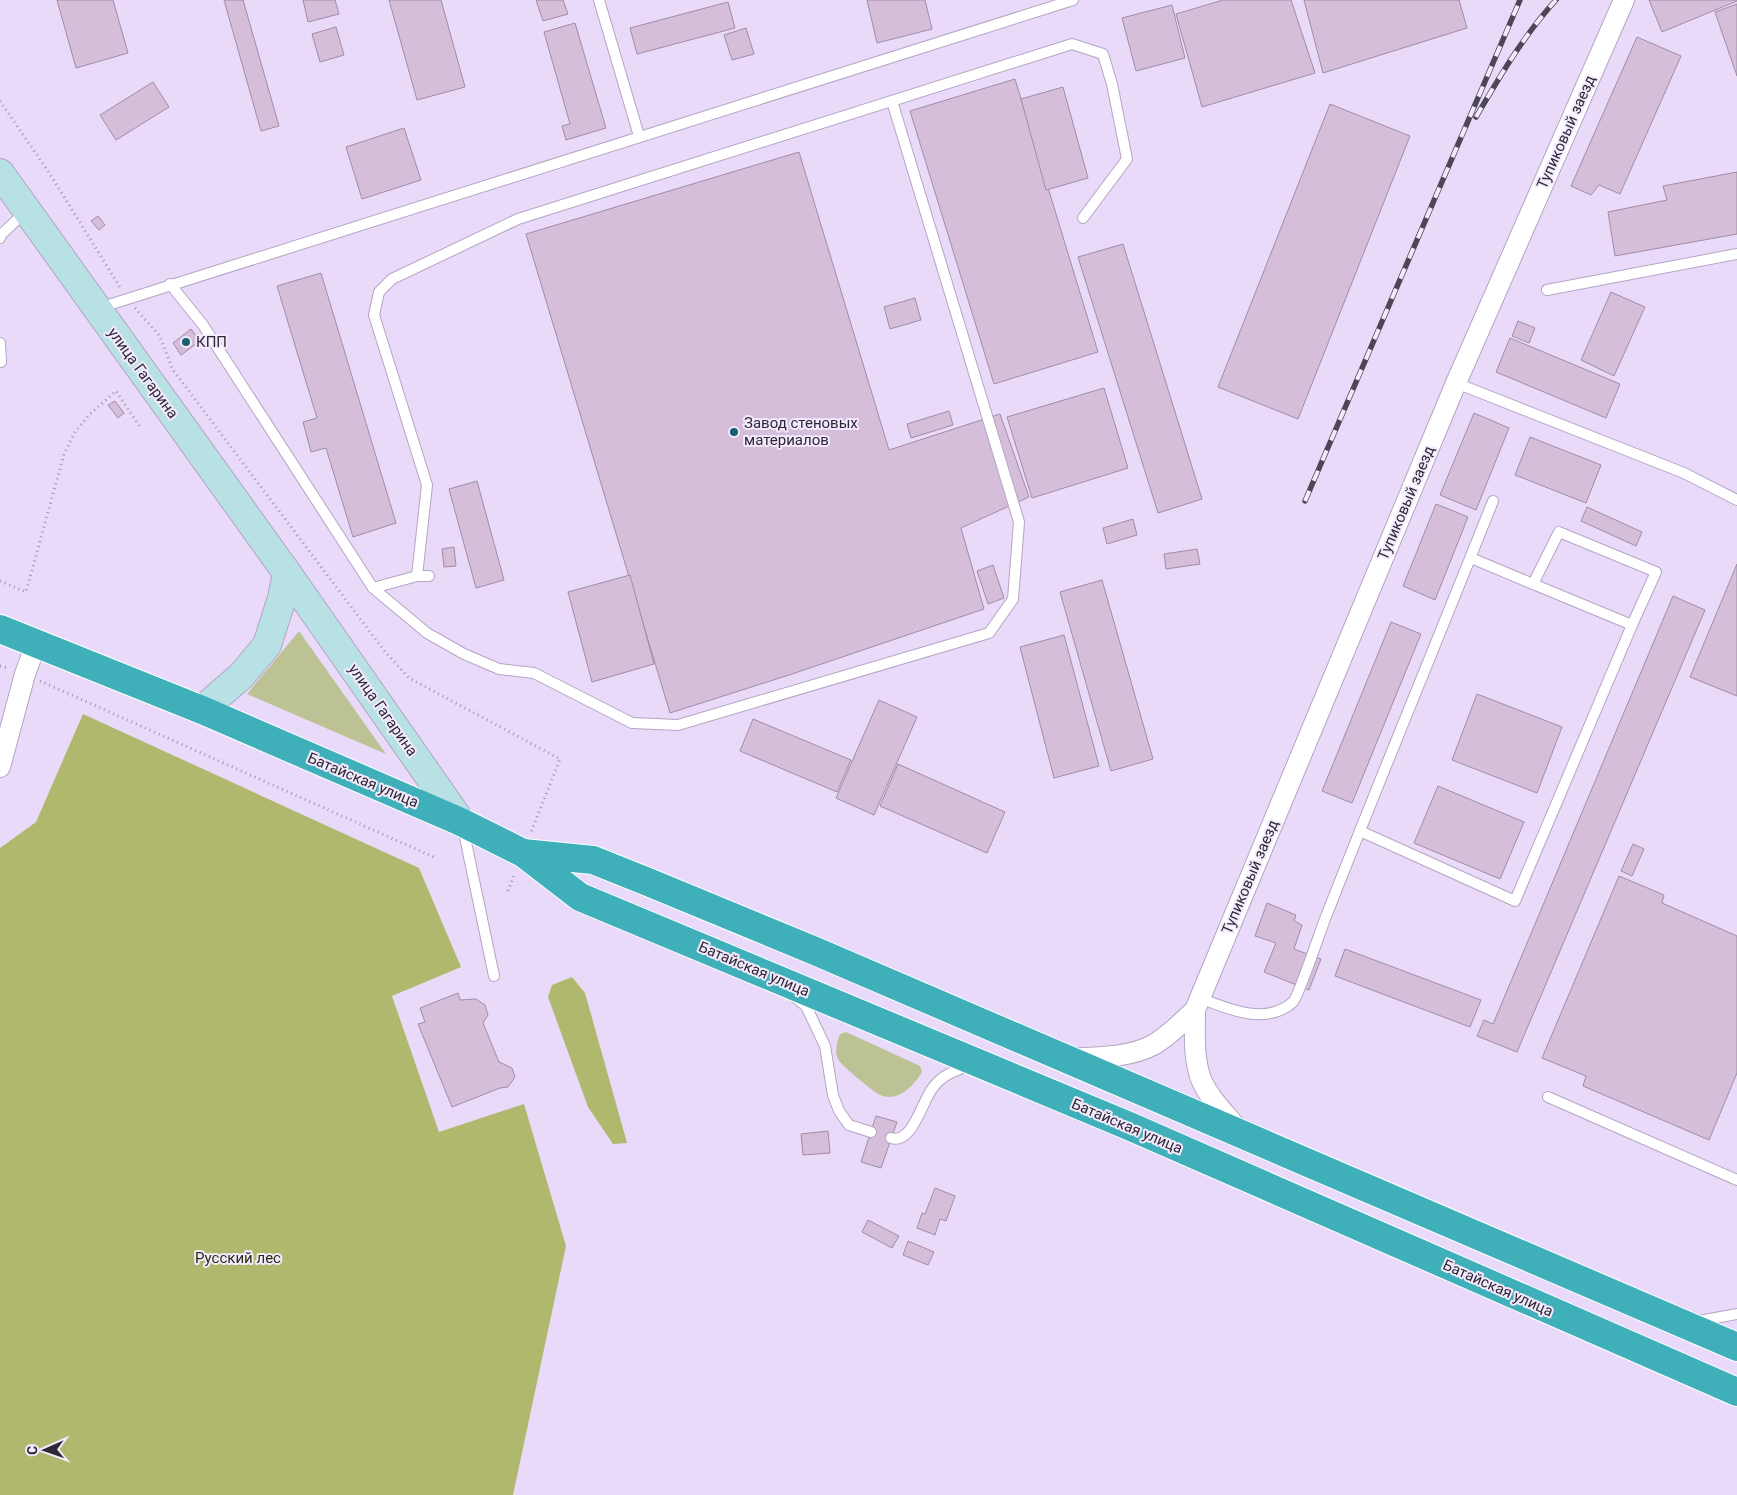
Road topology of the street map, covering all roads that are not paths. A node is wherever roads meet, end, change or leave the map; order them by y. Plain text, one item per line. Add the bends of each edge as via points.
1 (599, 0) edge
2 (1073, 0) edge
3 (1624, 0) edge
4 (892, 101) junction
5 (639, 136) junction
6 (11, 192) edge
7 (1083, 218) dead end
8 (0, 238) edge
9 (1737, 254) edge
10 (170, 284) junction
11 (1547, 290) dead end
12 (96, 308) junction
13 (0, 342) edge
14 (1, 362) edge
15 (1456, 383) junction
16 (1737, 500) edge
17 (1493, 502) dead end
18 (1471, 558) junction
19 (287, 573) junction
20 (417, 576) junction
21 (429, 576) dead end
22 (1533, 584) junction
23 (373, 588) junction
24 (1632, 625) junction
25 (0, 628) edge
26 (36, 644) junction
27 (202, 710) junction
28 (0, 767) edge
29 (461, 822) junction
30 (1360, 831) junction
31 (523, 853) junction
32 (494, 976) dead end
33 (771, 976) junction
34 (1197, 1004) junction
35 (1068, 1059) junction
36 (977, 1063) junction
37 (1548, 1097) dead end
38 (870, 1132) dead end
39 (1242, 1133) junction
40 (891, 1138) dead end
41 (1737, 1180) edge
42 (1737, 1314) edge
43 (1684, 1324) junction
44 (1737, 1346) edge
45 (1737, 1392) edge

1 - 5 lane
2 - 5 lane
3 - 15 street, Тупиковый заезд
4 - 7 lane via 1072,44 1103,54 1127,159
4 - 20 lane via 518,219 392,280 379,292 374,315 427,485
4 - 23 lane via 1019,522 1013,599 989,633 678,726 632,723 534,673 499,669 464,654 427,632
5 - 10 lane
6 - 8 lane
6 - 12 main road, улица Гагарина
9 - 11 lane
10 - 12 lane
10 - 23 lane via 203,325
12 - 19 main road, улица Гагарина
13 - 14 lane
15 - 16 lane via 1684,473
15 - 34 street, Тупиковый заезд
17 - 18 lane
18 - 22 lane
18 - 30 lane
19 - 27 main road via 267,645 242,675
19 - 29 main road, улица Гагарина
20 - 21 lane
20 - 23 lane
22 - 24 lane
22 - 24 lane via 1559,532 1656,572
24 - 30 lane via 1514,901
25 - 26 highway
26 - 27 highway, Батайская улица
26 - 28 street
27 - 29 highway, Батайская улица
29 - 31 highway, Батайская улица
29 - 32 lane
30 - 34 lane via 1294,1001 1278,1011 1257,1014
31 - 33 highway, Батайская улица via 580,896
31 - 35 highway, Батайская улица via 593,860
33 - 36 highway, Батайская улица
33 - 38 lane via 806,1006 825,1046 839,1111 849,1125
34 - 35 street via 1170,1034 1152,1046 1130,1053
34 - 39 street via 1196,1061 1202,1080 1212,1098
35 - 39 highway, Батайская улица
36 - 40 lane via 948,1073 932,1088 911,1129 903,1138
36 - 45 highway, Батайская улица
37 - 41 lane
39 - 43 highway, Батайская улица
42 - 43 lane
43 - 44 highway, Батайская улица

